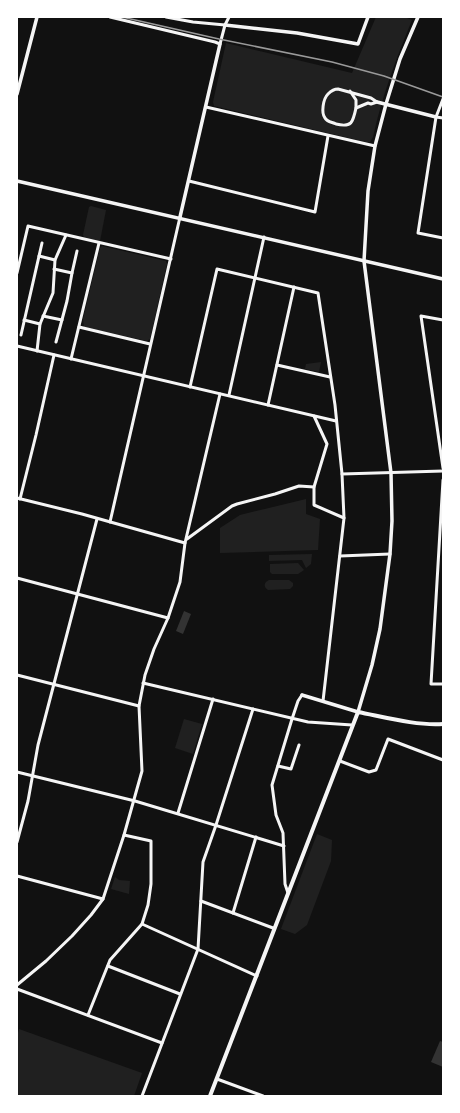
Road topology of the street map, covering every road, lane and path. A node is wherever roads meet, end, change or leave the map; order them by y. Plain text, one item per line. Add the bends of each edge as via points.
1 (37, 17) edge
2 (110, 17) edge
3 (166, 17) edge
4 (194, 17) edge
5 (229, 17) edge
6 (368, 17) edge
7 (418, 17) edge
8 (192, 22) junction
9 (225, 26) junction
10 (220, 44) junction
11 (350, 91) junction
12 (17, 94) edge
13 (443, 99) edge
14 (377, 102) junction
15 (386, 104) junction
16 (206, 107) junction
17 (356, 108) junction
18 (436, 117) junction
19 (443, 118) edge
20 (328, 136) junction
21 (375, 146) junction
22 (17, 181) edge
23 (189, 181) junction
24 (180, 217) junction
25 (66, 235) junction
26 (264, 237) junction
27 (443, 238) edge
28 (42, 243) dead end
29 (99, 243) junction
30 (77, 251) dead end
31 (39, 256) junction
32 (171, 259) junction
33 (55, 260) junction
34 (364, 261) junction
35 (54, 269) junction
36 (17, 273) edge
37 (72, 273) junction
38 (255, 278) junction
39 (443, 279) edge
40 (294, 287) junction
41 (43, 316) junction
42 (24, 320) junction
43 (62, 320) junction
44 (443, 320) edge
45 (40, 324) junction
46 (79, 327) junction
47 (21, 335) dead end
48 (56, 342) dead end
49 (150, 344) junction
50 (17, 346) edge
51 (37, 351) junction
52 (54, 355) junction
53 (71, 359) junction
54 (277, 365) junction
55 (143, 376) junction
56 (330, 377) junction
57 (190, 387) junction
58 (220, 394) junction
59 (229, 395) junction
60 (268, 405) junction
61 (314, 415) junction
62 (336, 420) junction
63 (443, 468) edge
64 (443, 472) edge
65 (391, 473) junction
66 (342, 474) junction
67 (443, 480) edge
68 (314, 487) junction
69 (18, 498) edge
70 (344, 518) junction
71 (97, 519) junction
72 (110, 522) junction
73 (187, 538) junction
74 (185, 543) junction
75 (390, 554) junction
76 (340, 556) junction
77 (17, 578) edge
78 (77, 594) junction
79 (168, 618) junction
80 (17, 675) edge
81 (143, 683) junction
82 (54, 684) junction
83 (443, 684) edge
84 (302, 695) joint
85 (213, 699) junction
86 (323, 701) junction
87 (139, 706) junction
88 (253, 709) junction
89 (358, 712) junction
90 (292, 718) junction
91 (443, 724) edge
92 (352, 725) junction
93 (299, 745) dead end
94 (340, 760) junction
95 (443, 760) edge
96 (278, 766) junction
97 (17, 772) edge
98 (32, 776) junction
99 (134, 800) junction
100 (178, 813) junction
101 (216, 825) junction
102 (124, 836) junction
103 (256, 837) junction
104 (17, 842) edge
105 (284, 846) junction
106 (17, 876) edge
107 (288, 894) junction
108 (103, 899) junction
109 (201, 901) junction
110 (233, 913) junction
111 (142, 924) junction
112 (273, 928) dead end
113 (198, 949) junction
114 (108, 966) junction
115 (257, 976) junction
116 (17, 986) edge
117 (17, 989) edge
118 (180, 994) junction
119 (88, 1015) junction
120 (162, 1043) junction
121 (217, 1079) junction
122 (142, 1096) edge
123 (210, 1096) edge
124 (263, 1096) edge

1 - 12 street
2 - 10 street
3 - 8 street
4 - 8 street
5 - 9 street
6 - 9 street via 358,44 297,33
7 - 15 street via 400,59
8 - 9 street
9 - 10 street
10 - 16 street
11 - 14 street
11 - 17 street via 356,100
11 - 17 street via 338,88 328,93 323,114 330,122 346,125 352,122
13 - 18 street
14 - 15 street
14 - 17 street
15 - 18 street
15 - 21 street
16 - 20 street
16 - 23 street
18 - 19 street
18 - 27 street via 418,233
20 - 21 street
20 - 23 street via 315,212
21 - 34 street via 368,191
22 - 24 street
23 - 24 street
24 - 26 street
24 - 32 street
25 - 29 street
25 - 33 street
25 - 36 street via 28,226
26 - 34 street
26 - 38 street
28 - 31 street
29 - 32 street
29 - 46 street
30 - 37 street
31 - 33 street
31 - 42 street
32 - 49 street
33 - 35 street
34 - 39 street
34 - 65 street
35 - 37 street
35 - 41 street via 53,293
37 - 43 street
38 - 40 street
38 - 57 street via 217,269
38 - 59 street
40 - 54 street
40 - 56 street via 318,293
41 - 43 street
41 - 45 street
42 - 45 street
42 - 47 street
43 - 48 street
44 - 63 street via 421,316
45 - 51 street
46 - 49 street
46 - 53 street
49 - 55 street
50 - 51 street
51 - 52 street
52 - 53 street
52 - 69 street via 36,436
53 - 55 street
54 - 56 street
54 - 60 street
55 - 57 street
55 - 72 street
56 - 62 street
57 - 58 street
58 - 59 street
58 - 73 street
59 - 60 street
60 - 61 street
61 - 62 street
61 - 68 street via 327,444
62 - 66 street
64 - 65 street
65 - 66 street
65 - 75 street
66 - 70 street
67 - 83 street via 431,684
68 - 70 street via 314,505
68 - 73 street via 299,486 232,506
69 - 71 street
70 - 76 street
71 - 72 street
71 - 78 street
72 - 74 street
73 - 74 street
74 - 79 street via 180,582
75 - 76 street
75 - 89 street via 380,629
76 - 86 street
77 - 78 street
78 - 79 street
78 - 82 street
79 - 81 street
80 - 82 street
81 - 85 street
81 - 87 street
82 - 87 street
82 - 98 street
84 - 86 street
84 - 90 street
85 - 88 street
85 - 100 street
86 - 89 street
87 - 99 street via 142,771
88 - 90 street
88 - 101 street
89 - 91 main road
89 - 92 main road
90 - 92 street via 308,722
90 - 96 street
92 - 94 main road
93 - 96 street via 291,769
94 - 95 street via 368,772 376,770 388,739
94 - 107 main road
96 - 105 street via 272,785
97 - 98 street
98 - 99 street
98 - 104 street
99 - 100 street
99 - 102 street
100 - 101 street
101 - 103 street
101 - 109 street via 203,862
102 - 108 street
102 - 111 street via 151,842 151,884
103 - 105 street
103 - 110 street
105 - 107 street via 285,884
106 - 108 street
107 - 115 main road
108 - 116 street via 72,936
109 - 110 street
109 - 113 street
110 - 112 street
111 - 113 street
111 - 114 street via 110,960
113 - 115 street
113 - 118 street
114 - 118 street
114 - 119 street
115 - 121 main road
117 - 119 street
118 - 120 street
119 - 120 street
120 - 122 street
121 - 123 main road
121 - 124 street

